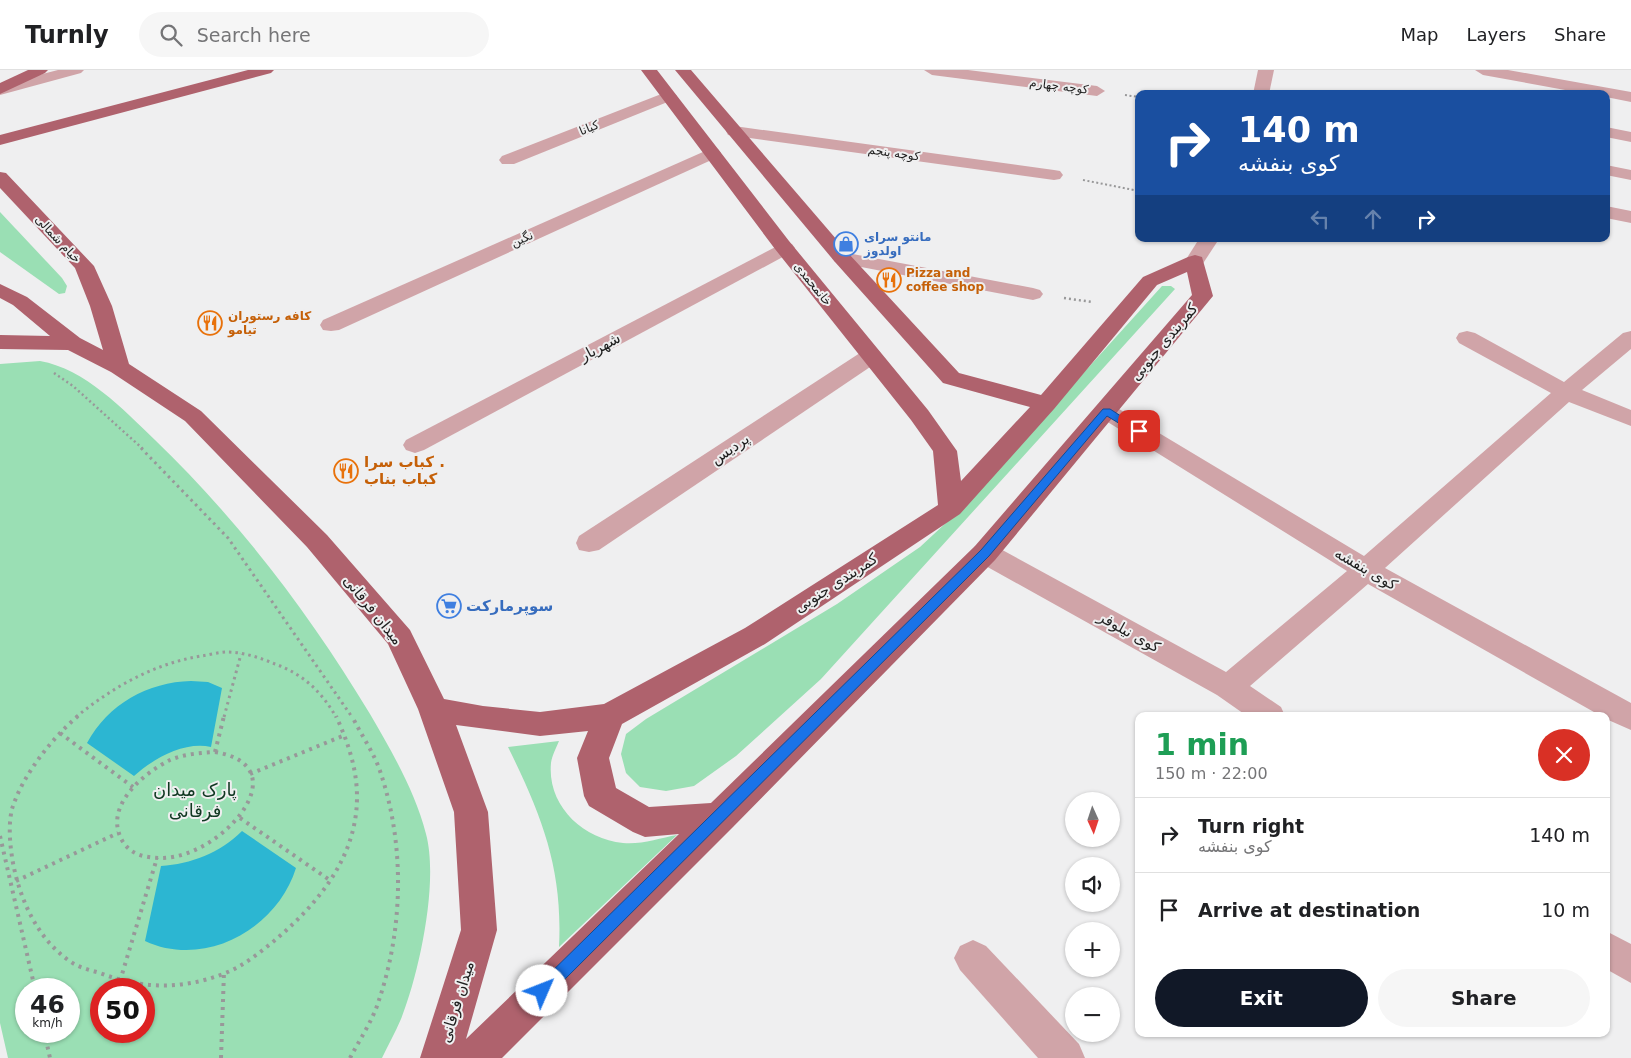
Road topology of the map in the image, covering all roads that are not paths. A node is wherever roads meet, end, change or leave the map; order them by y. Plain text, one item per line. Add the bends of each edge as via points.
1 (40, 70) edge
2 (76, 70) edge
3 (266, 70) edge
4 (649, 70) edge
5 (683, 70) edge
6 (932, 70) edge
7 (1266, 70) edge
8 (1483, 70) edge
9 (1530, 78) junction
10 (211, 84) junction
11 (0, 90) edge
12 (1262, 90) edge
13 (1530, 90) edge
14 (1594, 90) edge
15 (1097, 91) dead end
16 (1610, 93) edge
17 (669, 96) junction
18 (1631, 97) edge
19 (734, 130) junction
20 (28, 132) junction
21 (1610, 133) edge
22 (0, 135) edge
23 (700, 137) junction
24 (1631, 137) edge
25 (0, 140) edge
26 (15, 153) dead end
27 (712, 154) junction
28 (508, 160) dead end
29 (1610, 171) edge
30 (1054, 175) road end
31 (1631, 175) edge
32 (0, 177) edge
33 (1610, 213) edge
34 (1631, 217) edge
35 (785, 248) junction
36 (1202, 250) edge
37 (842, 258) junction
38 (0, 290) edge
39 (1033, 294) road end
40 (331, 325) dead end
41 (1467, 338) dead end
42 (1631, 338) edge
43 (0, 342) edge
44 (72, 343) junction
45 (872, 356) junction
46 (119, 367) junction
47 (1566, 392) junction
48 (1046, 404) junction
49 (1106, 411) junction
50 (1631, 419) edge
51 (415, 445) dead end
52 (951, 508) junction
53 (590, 543) dead end
54 (985, 553) junction
55 (1366, 570) junction
56 (1228, 687) junction
57 (434, 709) junction
58 (1264, 712) edge
59 (610, 716) junction
60 (1631, 718) edge
61 (721, 817) junction
62 (1610, 951) edge
63 (973, 958) dead end
64 (1631, 965) edge
65 (440, 1058) edge
66 (474, 1058) edge
67 (1065, 1058) edge

1 - 11 main road
2 - 11 street
3 - 10 main road
4 - 17 main road, خانمحمدی
5 - 19 main road
6 - 15 street, کوچه چهارم
7 - 12 street
8 - 9 street
9 - 13 street
9 - 14 street
10 - 20 main road
10 - 26 main road via 30,145
16 - 18 street
17 - 23 main road, خانمحمدی
17 - 28 street, کیانا
19 - 23 main road
19 - 30 street, کوچه پنجم
19 - 37 main road
20 - 22 main road
20 - 25 main road
21 - 24 street
23 - 27 main road, خانمحمدی
27 - 35 main road, خانمحمدی
27 - 40 street, نگین
29 - 31 street
32 - 46 main road, خیام شمالی via 84,266 101,306
33 - 34 street
35 - 45 main road, خانمحمدی
35 - 51 street, شهریار
36 - 48 main road, کمربندی جنوبی via 1150,281
36 - 49 main road, کمربندی جنوبی via 1203,296
37 - 39 street
37 - 48 main road via 951,378
38 - 44 main road via 20,301
41 - 47 street
42 - 47 street
43 - 44 main road, میدان فرقانی
44 - 46 main road, میدان فرقانی
45 - 52 main road, خانمحمدی via 945,451
45 - 53 street, پردیس
46 - 57 main road, میدان فرقانی via 193,416 317,541 400,638
47 - 50 street
47 - 55 street
48 - 52 main road, کمربندی جنوبی
49 - 54 main road, کمربندی جنوبی
49 - 55 street, کوی بنفشه
52 - 59 main road, کمربندی جنوبی via 756,636
54 - 56 street, کوی نیلوفر
54 - 61 main road, کمربندی جنوبی
55 - 56 street
55 - 60 street, کوی بنفشه
56 - 58 street, کوی نیلوفر
57 - 59 main road, کمربندی جنوبی via 540,724
57 - 65 main road, میدان فرقانی via 471,812 479,930
59 - 61 main road via 593,758 601,796 645,822
61 - 66 main road, کمربندی جنوبی
62 - 64 street
63 - 67 street

